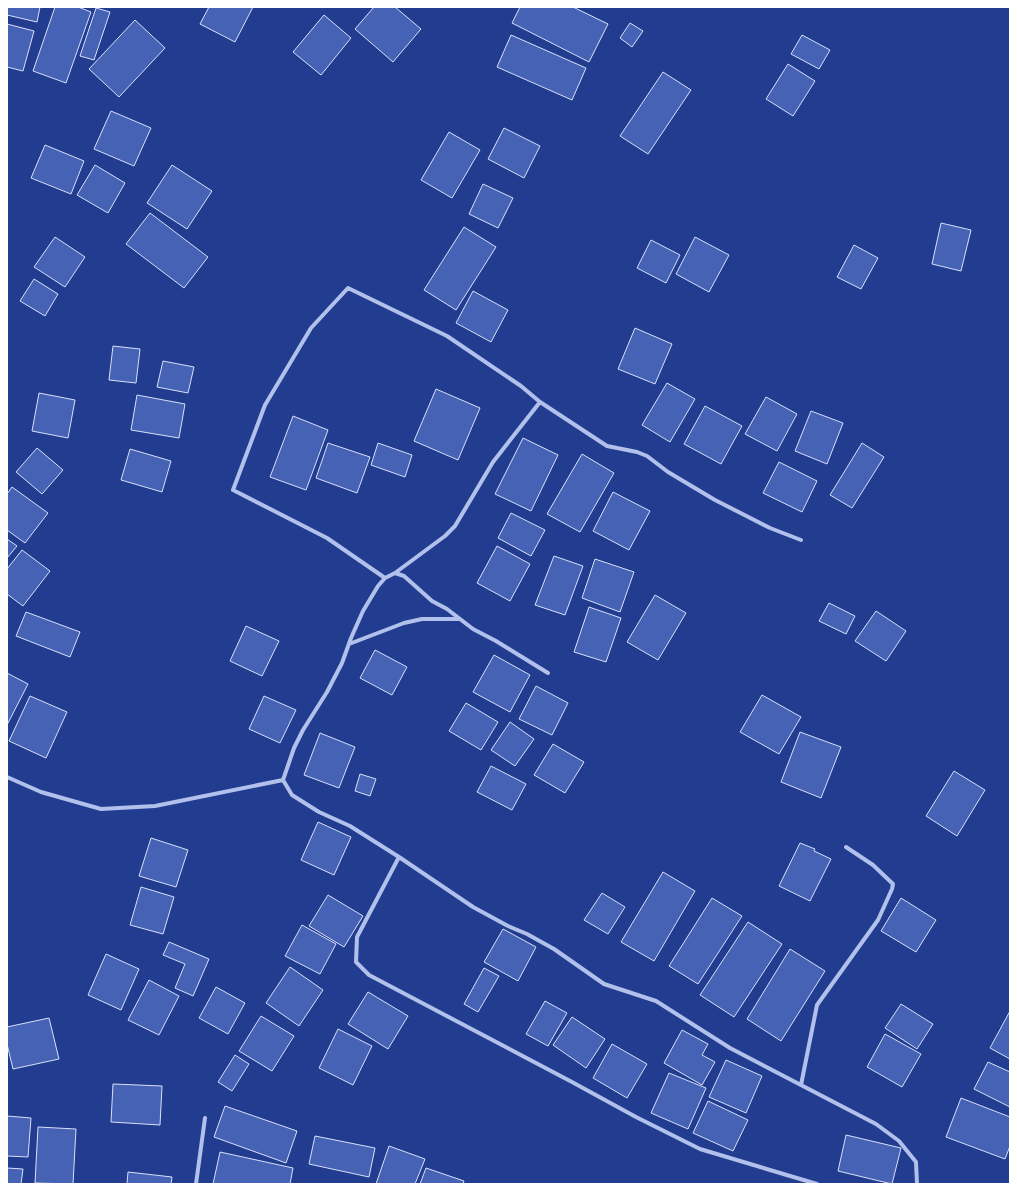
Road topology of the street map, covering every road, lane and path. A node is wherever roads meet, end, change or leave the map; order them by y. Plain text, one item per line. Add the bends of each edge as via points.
1 (540, 402) junction
2 (801, 540) dead end
3 (395, 573) junction
4 (385, 578) junction
5 (460, 619) junction
6 (349, 644) junction
7 (548, 673) dead end
8 (7, 777) edge
9 (283, 780) junction
10 (846, 847) dead end
11 (399, 857) junction
12 (801, 1085) junction
13 (205, 1118) dead end
14 (196, 1184) edge
15 (817, 1184) edge
16 (917, 1184) edge

1 - 2 street via 607,446 647,456 668,472 736,512
1 - 3 street via 493,462 455,526
1 - 4 street via 521,386 447,336 348,288 311,328 265,405 233,490 327,538
3 - 4 street
3 - 5 street via 404,576 432,601
4 - 6 street via 363,610
5 - 6 street via 422,619 404,623
5 - 7 street
6 - 9 street via 327,692 294,748
8 - 9 street via 41,792 101,809 155,806
9 - 11 street via 292,795 318,812 350,826
10 - 12 street via 873,864 893,884 878,920 818,1005
11 - 12 street via 473,907 554,949 604,984 656,1001 730,1048
11 - 15 street via 357,937 356,962 369,975 700,1149
12 - 16 street via 876,1124 899,1141 916,1162
13 - 14 street

